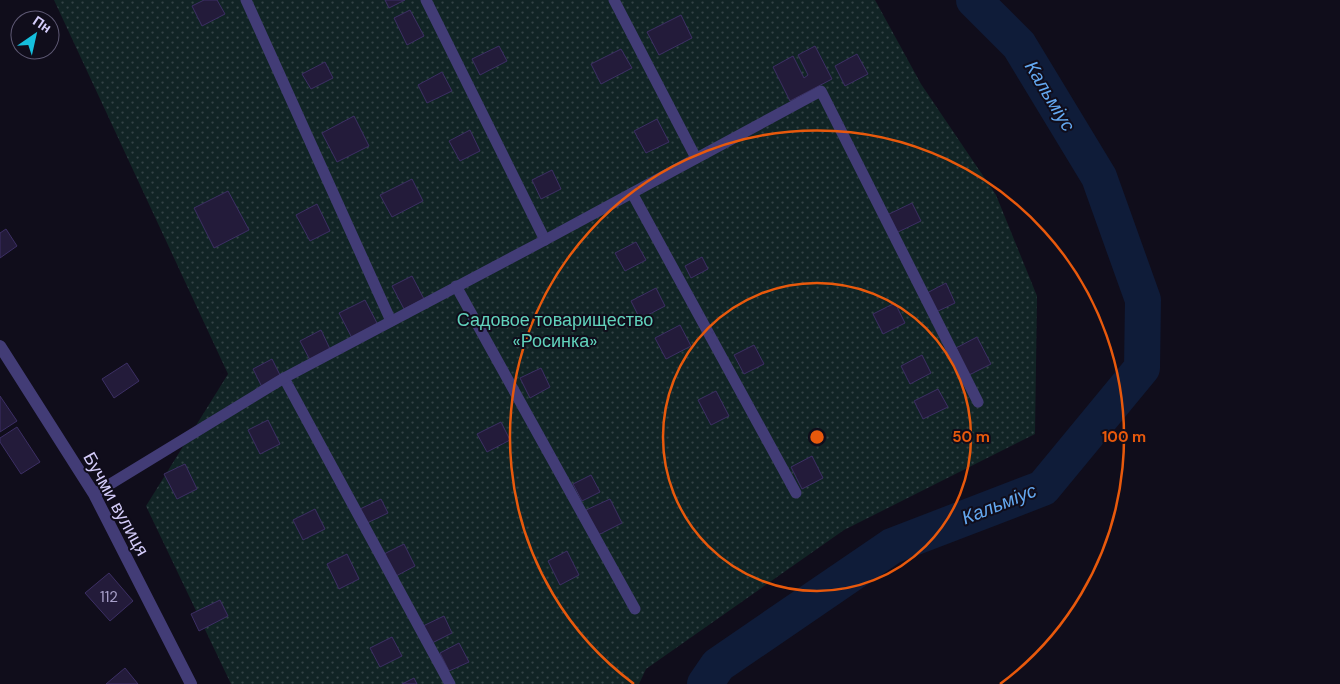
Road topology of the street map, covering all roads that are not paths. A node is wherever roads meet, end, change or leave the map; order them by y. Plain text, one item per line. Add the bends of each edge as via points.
1 (246, 0) edge
2 (426, 0) edge
3 (614, 0) edge
4 (696, 158) junction
5 (632, 193) junction
6 (545, 240) junction
7 (456, 286) junction
8 (391, 320) junction
9 (0, 346) edge
10 (284, 378) junction
11 (978, 402) dead end
12 (796, 493) dead end
13 (94, 494) junction
14 (635, 609) dead end
15 (191, 684) edge
16 (450, 684) edge

1 - 8 lane
2 - 6 lane
3 - 4 lane
4 - 5 lane
4 - 11 lane via 821,91
5 - 6 lane
5 - 12 lane
6 - 7 lane
7 - 8 lane
7 - 14 lane
8 - 10 lane
9 - 13 street, Бучми вулиця
10 - 13 lane
10 - 16 lane
13 - 15 street, Бучми вулиця

